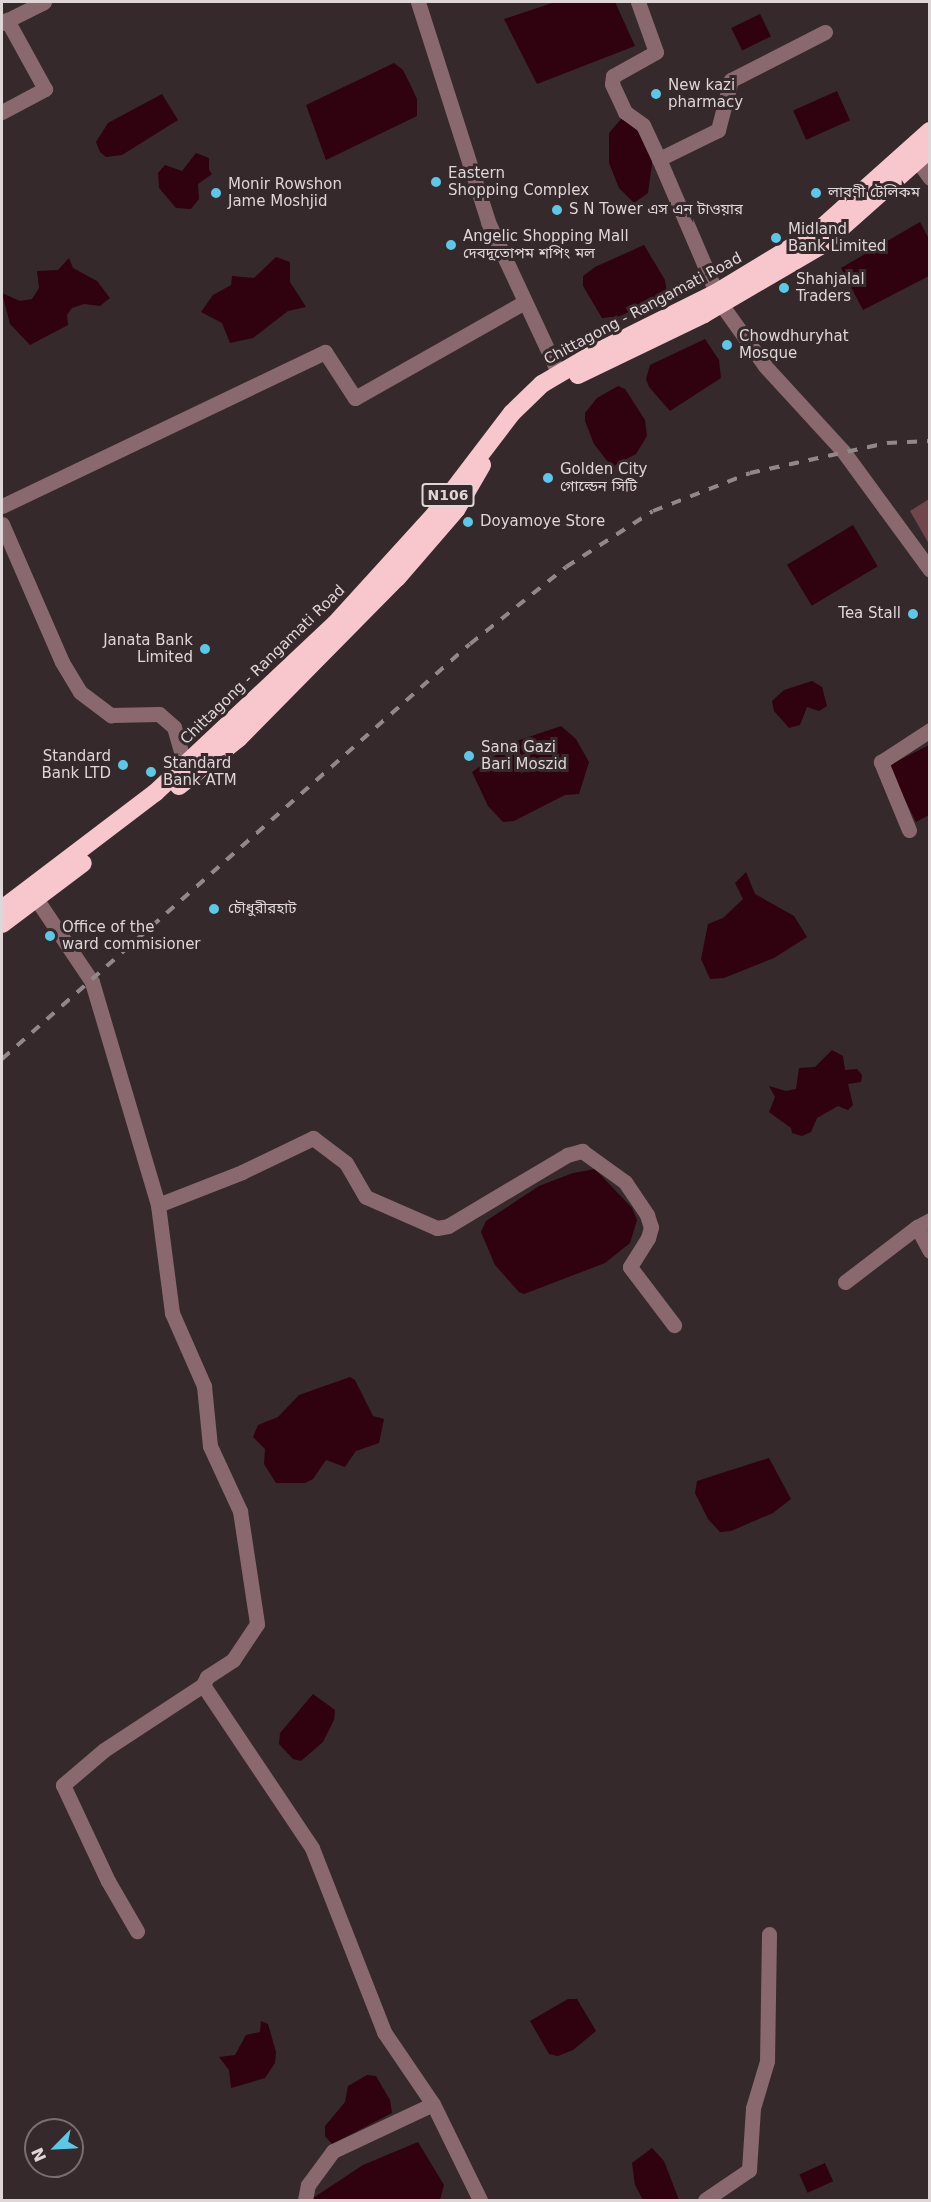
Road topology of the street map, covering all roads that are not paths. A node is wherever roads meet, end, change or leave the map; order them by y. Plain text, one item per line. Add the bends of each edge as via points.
1 (44, 2) edge
2 (418, 2) edge
3 (638, 2) edge
4 (4, 22) edge
5 (825, 32) dead end
6 (2, 112) edge
7 (930, 131) edge
8 (923, 155) edge
9 (658, 159) junction
10 (930, 178) edge
11 (719, 298) junction
12 (525, 302) junction
13 (558, 372) junction
14 (2, 506) edge
15 (2, 524) edge
16 (930, 570) edge
17 (930, 730) edge
18 (185, 765) junction
19 (909, 830) dead end
20 (37, 900) junction
21 (2, 909) edge
22 (2, 924) edge
23 (158, 1205) junction
24 (923, 1224) edge
25 (930, 1251) edge
26 (845, 1282) dead end
27 (674, 1325) dead end
28 (203, 1685) junction
29 (137, 1931) dead end
30 (769, 1934) dead end
31 (433, 2104) junction
32 (305, 2200) edge
33 (480, 2200) edge
34 (705, 2200) edge

1 - 4 street
2 - 12 street via 488,222
3 - 9 street via 656,52 613,76 612,84 625,112 643,125
4 - 6 street via 45,89
5 - 9 street via 731,80 718,130
7 - 11 highway, Chittagong - Rangamati Road / N106 via 818,231
8 - 10 street
8 - 11 highway, Chittagong - Rangamati Road / N106 via 822,245
9 - 11 street
11 - 13 highway, Chittagong - Rangamati Road / N106
11 - 16 street via 765,366 843,451
11 - 20 highway, Chittagong - Rangamati Road / N106 via 572,378 539,402 488,456 456,510 397,578 239,738
12 - 13 street
12 - 14 street via 355,398 325,352
13 - 18 highway, Chittagong - Rangamati Road / N106 via 512,413 435,514 336,624
15 - 18 street via 62,662 80,692 111,715 159,714 174,727
17 - 19 street via 881,762
18 - 21 highway, Chittagong - Rangamati Road / N106 via 155,793
20 - 22 highway, Chittagong - Rangamati Road / N106
20 - 23 street via 92,982
23 - 27 street via 242,1173 314,1138 345,1163 366,1197 437,1228 448,1226 567,1155 582,1151 625,1182 647,1215 651,1227 648,1238 630,1267
23 - 28 street via 172,1314 204,1386 210,1446 240,1511 256,1624 233,1660 207,1677
24 - 25 street
24 - 26 street
28 - 29 street via 104,1750 63,1785 108,1881
28 - 31 street via 312,1848 384,2032
30 - 34 street via 768,2061 753,2108 749,2170
31 - 32 street via 333,2151 308,2185
31 - 33 street

